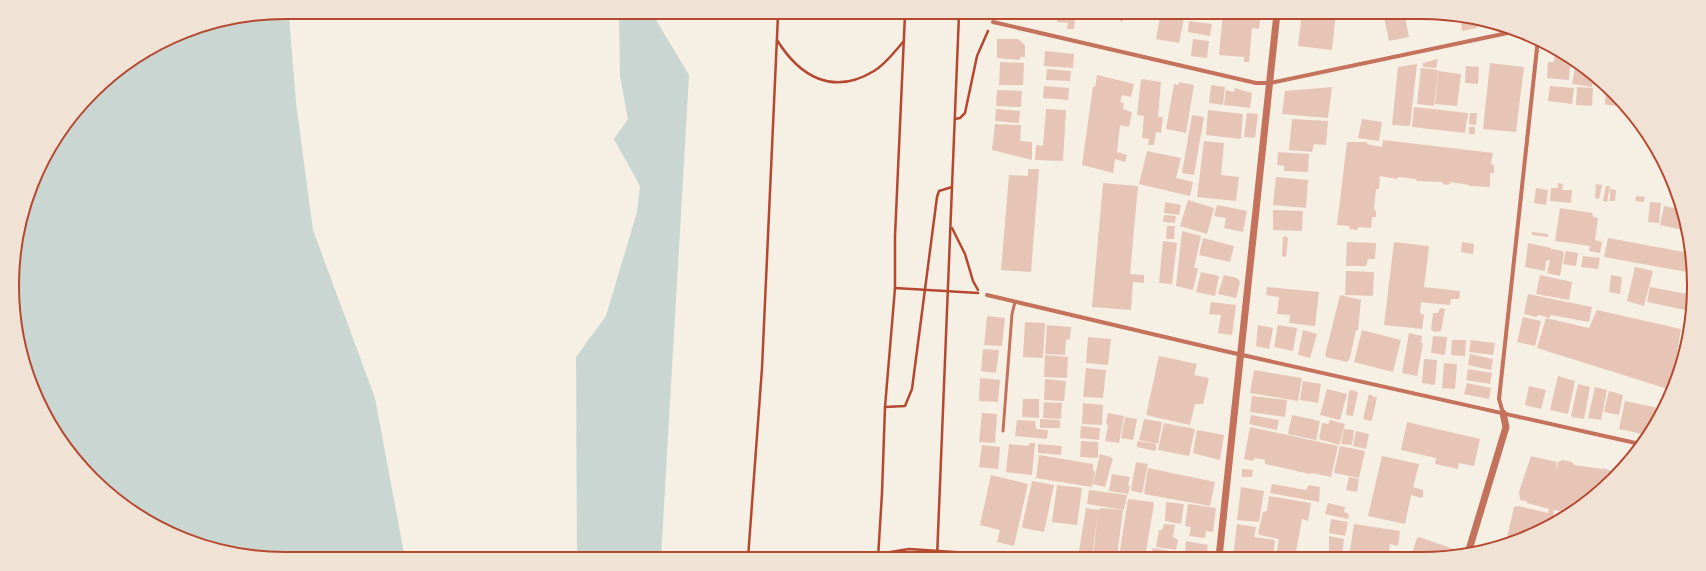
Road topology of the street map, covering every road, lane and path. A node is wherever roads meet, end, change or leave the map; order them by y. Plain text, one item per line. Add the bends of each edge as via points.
1 (778, 19) edge
2 (905, 19) edge
3 (959, 19) edge
4 (1276, 19) edge
5 (993, 22) joint
6 (1507, 33) edge
7 (777, 40) junction
8 (904, 40) junction
9 (1537, 46) edge
10 (1270, 83) junction
11 (955, 119) junction
12 (952, 187) junction
13 (952, 227) junction
14 (895, 288) junction
15 (926, 290) junction
16 (948, 291) junction
17 (971, 292) dead end
18 (980, 294) dead end
19 (987, 295) dead end
20 (1015, 302) junction
21 (1241, 355) junction
22 (885, 407) junction
23 (1503, 413) junction
24 (1003, 431) dead end
25 (1636, 443) edge
26 (1470, 547) edge
27 (937, 550) junction
28 (748, 552) edge
29 (878, 552) edge
30 (890, 552) edge
31 (954, 552) edge
32 (1220, 552) edge

1 - 7 path
2 - 8 path
3 - 11 path
4 - 10 street
5 - 10 street via 1256,83
5 - 11 path via 977,56 965,113
6 - 10 street
7 - 8 path via 799,68 815,78 832,83 854,80 874,71
7 - 28 path via 762,368
8 - 14 path
9 - 23 street via 1499,399
10 - 21 street
11 - 12 path
12 - 13 path
12 - 15 path via 939,190 937,197
13 - 16 path
13 - 18 path
14 - 15 path
14 - 22 path
15 - 16 path
15 - 22 path via 908,403 905,406
16 - 17 path
16 - 27 path
19 - 20 street
20 - 21 street
20 - 24 lane
21 - 23 street
21 - 32 street
22 - 29 path
23 - 25 street
23 - 26 street via 1506,428
27 - 30 path via 909,549
27 - 31 path

